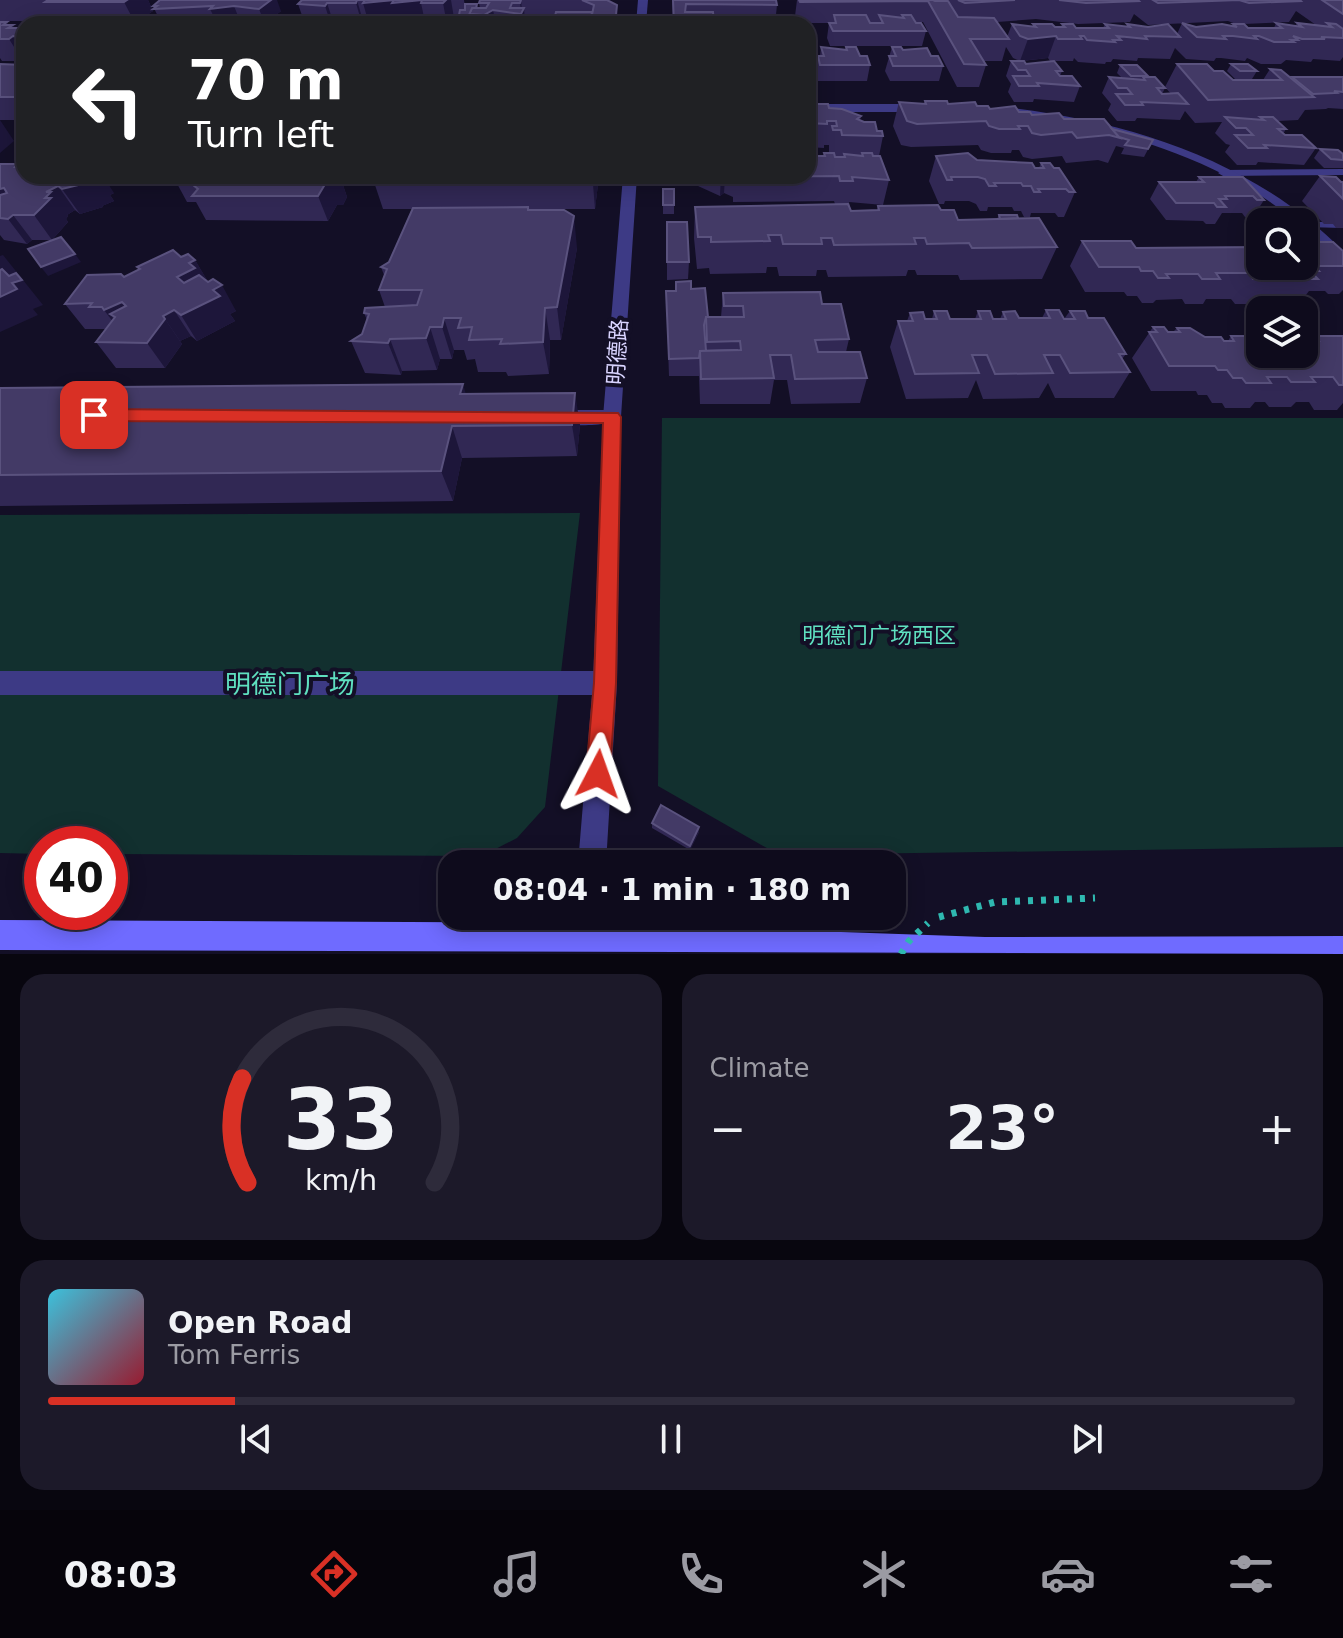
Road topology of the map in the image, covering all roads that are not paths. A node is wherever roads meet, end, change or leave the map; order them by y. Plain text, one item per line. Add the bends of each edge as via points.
1 (816, 108) edge
2 (941, 108) edge
3 (983, 110) edge
4 (1343, 172) edge
5 (1223, 173) junction
6 (629, 184) edge
7 (1285, 208) edge
8 (1318, 225) edge
9 (1343, 225) edge
10 (1318, 234) edge
11 (1343, 260) edge
12 (534, 417) edge
13 (612, 417) junction
14 (0, 683) edge
15 (605, 683) junction
16 (593, 850) edge
17 (438, 929) edge
18 (596, 930) edge
19 (636, 930) edge
20 (0, 935) edge
21 (1343, 951) edge
22 (657, 954) edge

1 - 2 street
3 - 5 street via 1037,114 1129,132
4 - 5 lane
5 - 7 street
6 - 13 street, 明德路
8 - 9 lane
10 - 11 street
12 - 13 street
13 - 15 street, 明德路
14 - 15 street
15 - 16 street, 明德路
17 - 20 main road
18 - 22 main road
19 - 21 main road via 985,952

